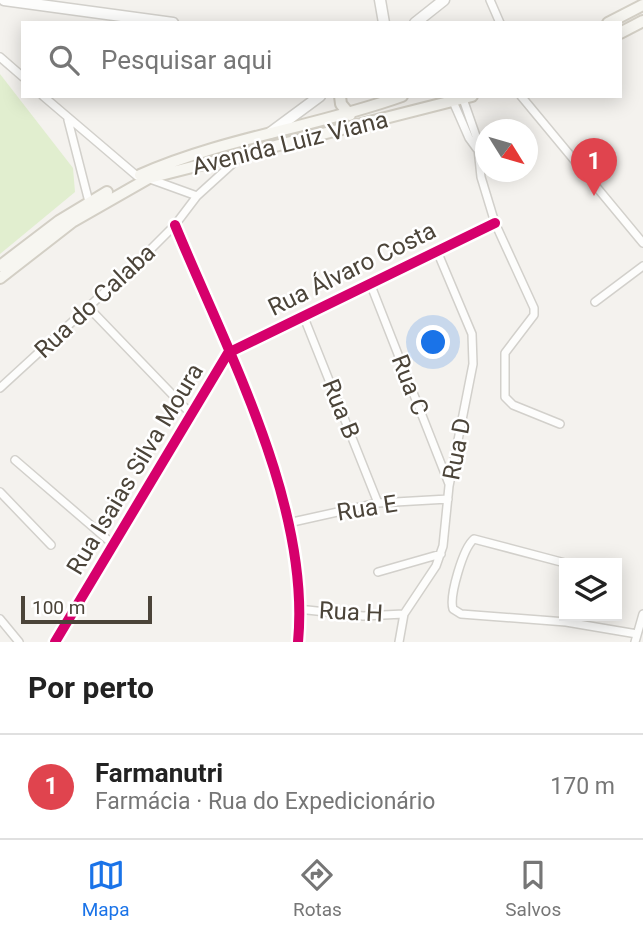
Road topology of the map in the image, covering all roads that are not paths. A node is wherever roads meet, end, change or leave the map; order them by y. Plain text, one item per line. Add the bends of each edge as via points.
1 (4, 0) edge
2 (380, 0) edge
3 (444, 0) edge
4 (490, 0) edge
5 (643, 5) edge
6 (158, 21) edge
7 (384, 21) edge
8 (418, 21) edge
9 (499, 21) edge
10 (612, 21) edge
11 (643, 21) edge
12 (622, 32) edge
13 (0, 57) edge
14 (21, 75) edge
15 (45, 98) edge
16 (317, 98) edge
17 (340, 98) edge
18 (397, 98) edge
19 (460, 98) edge
20 (528, 99) edge
21 (350, 115) junction
22 (68, 119) junction
23 (265, 136) junction
24 (246, 152) junction
25 (143, 177) junction
26 (197, 196) junction
27 (89, 202) junction
28 (495, 223) junction
29 (175, 225) junction
30 (643, 243) edge
31 (437, 251) junction
32 (0, 266) edge
33 (643, 266) edge
34 (0, 278) edge
35 (370, 283) junction
36 (595, 302) dead end
37 (89, 308) junction
38 (303, 315) junction
39 (229, 353) junction
40 (0, 388) edge
41 (193, 416) junction
42 (560, 424) dead end
43 (15, 460) dead end
44 (450, 486) junction
45 (0, 492) edge
46 (448, 499) junction
47 (379, 503) junction
48 (288, 523) junction
49 (51, 545) dead end
50 (115, 546) junction
51 (441, 554) junction
52 (559, 561) edge
53 (378, 572) dead end
54 (298, 609) junction
55 (404, 614) junction
56 (643, 614) edge
57 (0, 619) edge
58 (559, 619) edge
59 (574, 621) edge
60 (636, 638) edge
61 (19, 642) edge
62 (55, 642) edge
63 (298, 642) edge
64 (399, 642) edge

1 - 6 street
2 - 7 street
3 - 8 street
4 - 9 street
5 - 10 main road
11 - 12 main road
13 - 14 street
15 - 22 street
16 - 23 street
17 - 21 main road
18 - 21 main road, Avenida Luiz Viana
19 - 24 main road, Avenida Luiz Viana
19 - 28 street
20 - 30 street
21 - 23 main road, Avenida Luiz Viana
22 - 25 street
22 - 27 street
23 - 25 main road, Avenida Luiz Viana via 173,161
24 - 25 main road, Avenida Luiz Viana
24 - 26 street, Rua do Calaba
25 - 26 street
25 - 27 main road
25 - 34 main road via 72,222
26 - 29 street, Rua do Calaba
27 - 32 main road
28 - 31 street, Rua Álvaro Costa
28 - 42 street via 534,308 505,353 503,391 513,405
29 - 37 street, Rua do Calaba
29 - 39 street
31 - 35 street, Rua Álvaro Costa
31 - 44 street, Rua D via 474,343
33 - 36 street
35 - 38 street, Rua Álvaro Costa
35 - 44 street, Rua C
37 - 40 street, Rua do Calaba
37 - 41 street
38 - 39 street, Rua Álvaro Costa
38 - 47 street, Rua B
39 - 41 street, Rua Isaias Silva Moura
39 - 48 street via 270,457
41 - 50 street, Rua Isaias Silva Moura
43 - 50 street
44 - 46 street, Rua D
45 - 49 street
46 - 47 street, Rua E
46 - 51 street, Rua D
47 - 48 street, Rua E
48 - 54 street
50 - 62 street, Rua Isaias Silva Moura
51 - 53 street
51 - 55 street, Rua D
52 - 58 street via 474,539 467,546 451,605 461,614
54 - 55 street, Rua H via 363,616
54 - 63 street
55 - 64 street, Rua D
56 - 60 street
57 - 61 street
59 - 60 street

